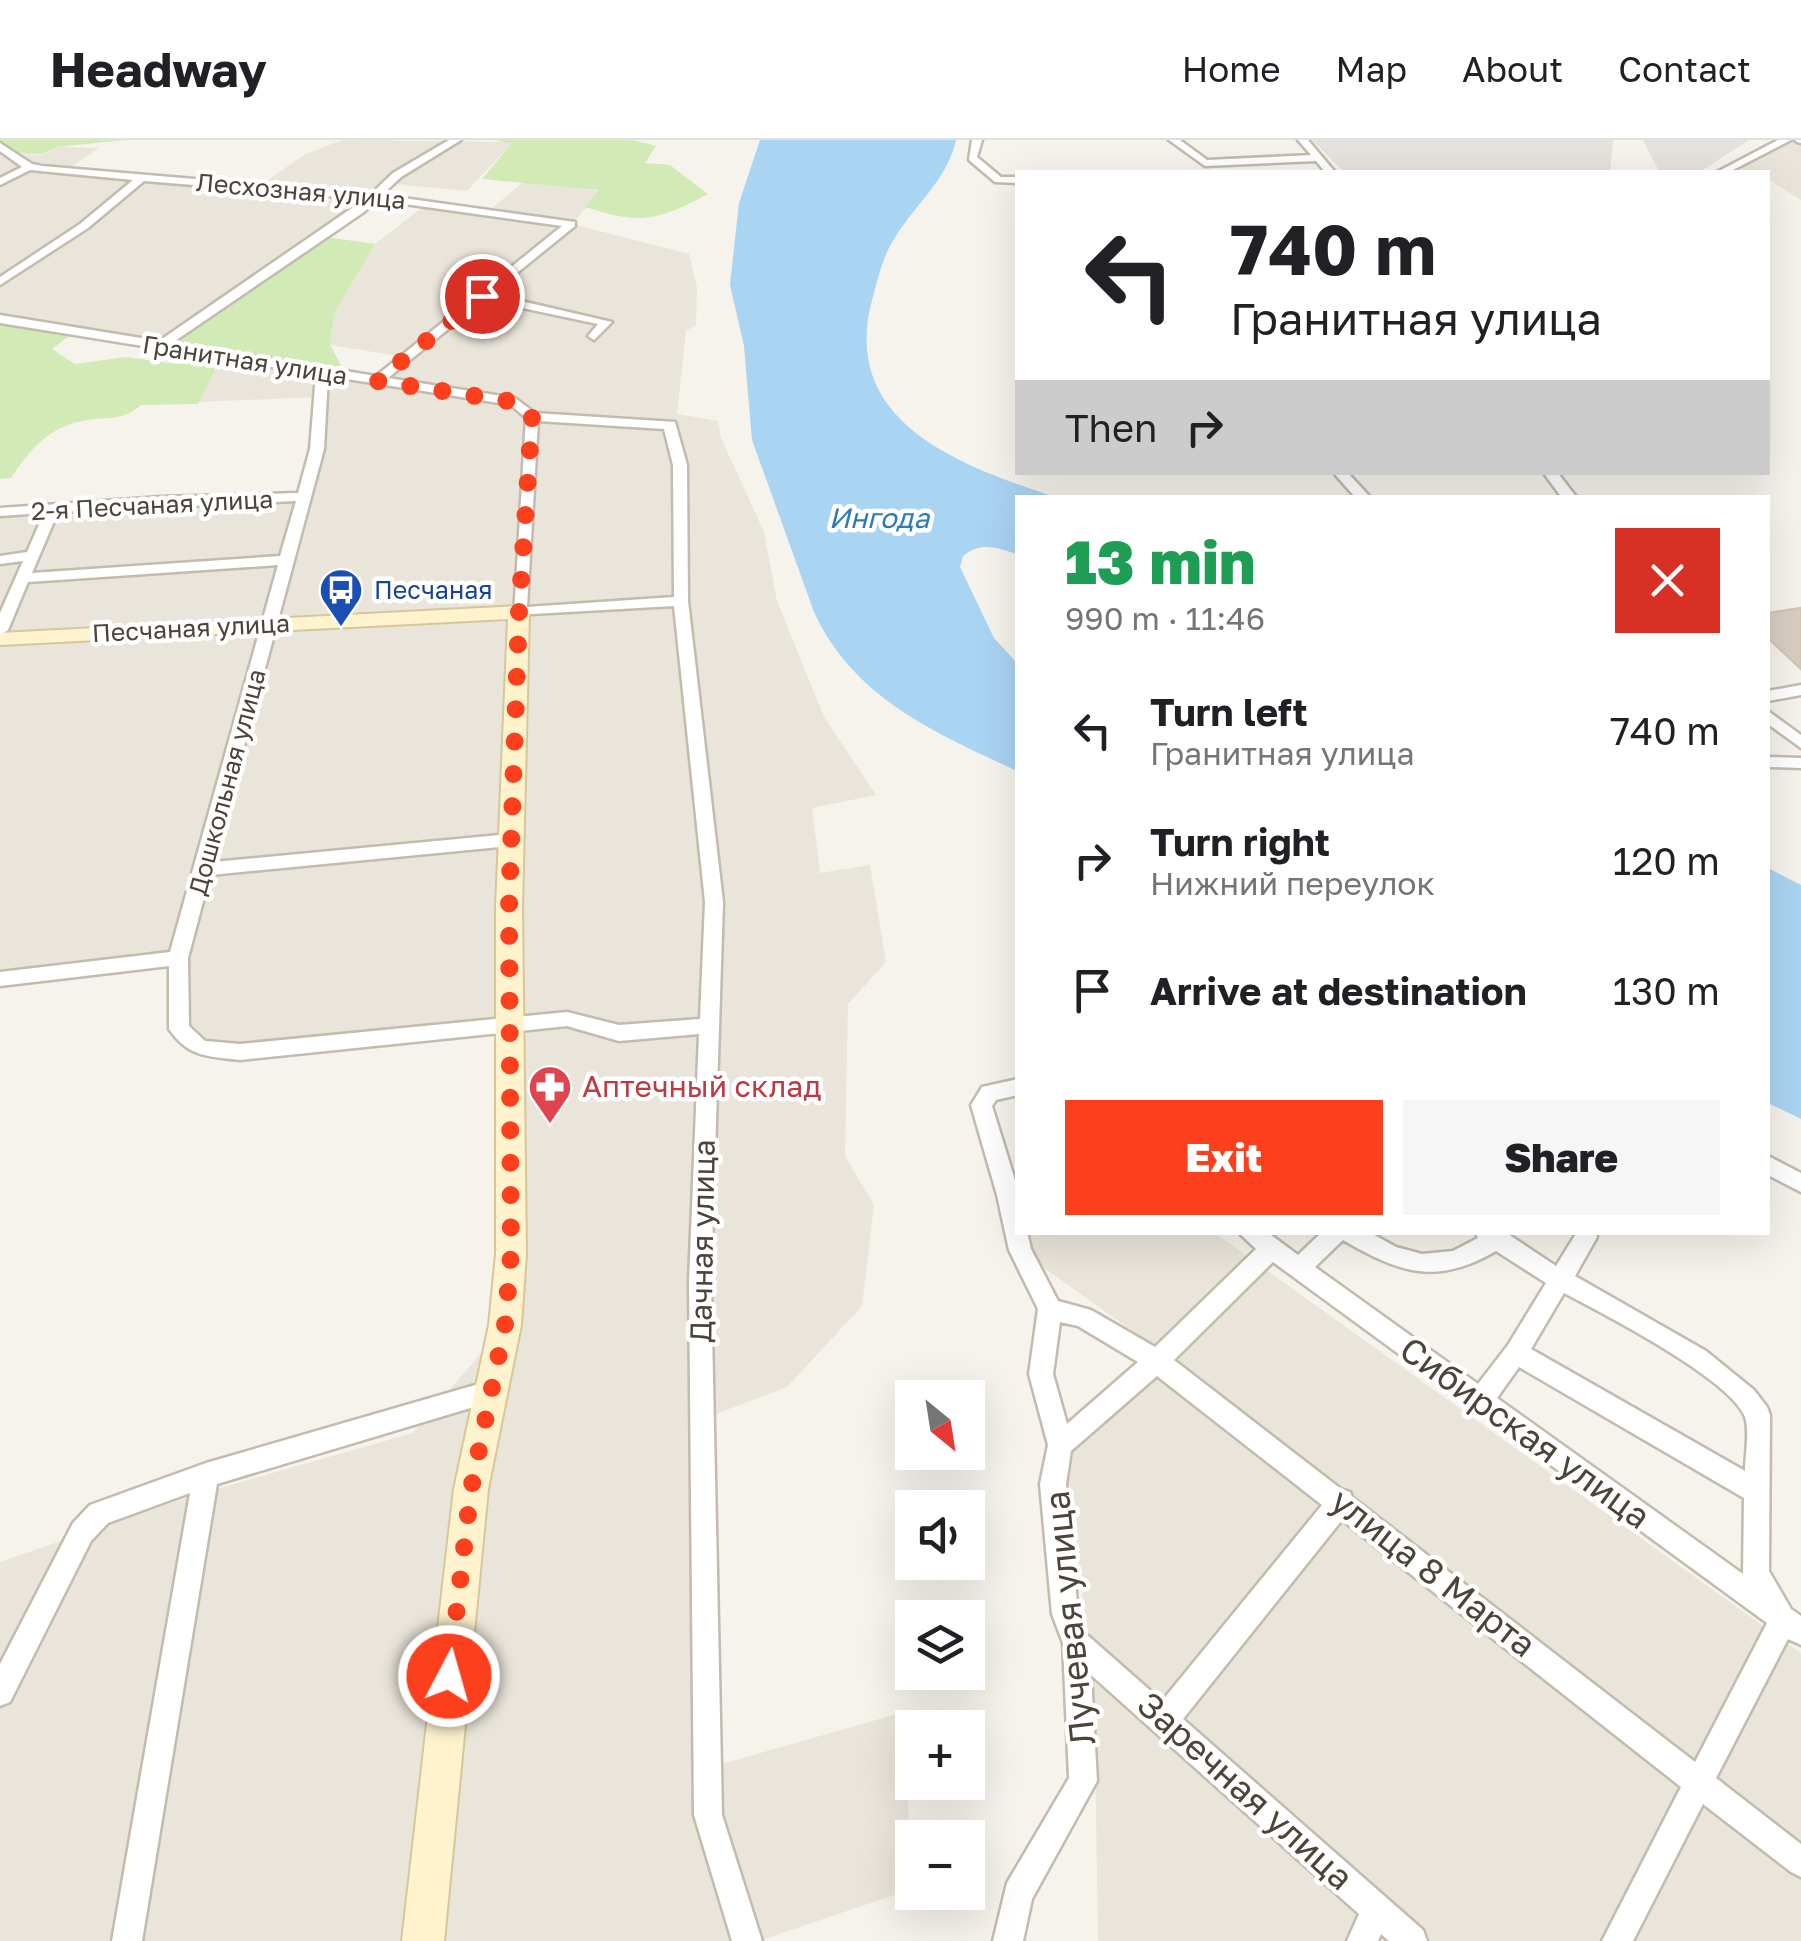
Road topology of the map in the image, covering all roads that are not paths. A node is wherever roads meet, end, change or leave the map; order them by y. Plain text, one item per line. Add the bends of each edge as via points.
1 (456, 140) edge
2 (977, 140) edge
3 (1174, 140) edge
4 (1303, 140) edge
5 (1786, 140) edge
6 (0, 146) edge
7 (1320, 158) junction
8 (29, 167) junction
9 (1329, 170) edge
10 (1726, 170) edge
11 (4, 178) edge
12 (142, 178) junction
13 (1015, 180) edge
14 (375, 196) junction
15 (0, 282) edge
16 (482, 296) junction
17 (0, 322) edge
18 (594, 336) dead end
19 (160, 346) junction
20 (322, 372) junction
21 (377, 381) junction
22 (532, 417) junction
23 (664, 423) joint
24 (1341, 475) edge
25 (1551, 475) edge
26 (1361, 495) edge
27 (1568, 495) edge
28 (303, 498) junction
29 (53, 508) junction
30 (0, 512) edge
31 (34, 555) junction
32 (0, 560) edge
33 (289, 560) junction
34 (25, 578) junction
35 (681, 601) junction
36 (519, 612) junction
37 (270, 624) junction
38 (0, 630) edge
39 (0, 640) edge
40 (1801, 690) edge
41 (1770, 696) edge
42 (1770, 718) edge
43 (1801, 744) edge
44 (1770, 762) edge
45 (1801, 762) edge
46 (511, 840) junction
47 (204, 870) junction
48 (178, 958) junction
49 (0, 979) edge
50 (707, 1026) junction
51 (510, 1028) junction
52 (1015, 1088) edge
53 (1770, 1165) edge
54 (1801, 1183) edge
55 (1015, 1227) edge
56 (1017, 1235) edge
57 (1334, 1235) edge
58 (1354, 1235) edge
59 (1491, 1236) edge
60 (1586, 1237) dead end
61 (1260, 1240) edge
62 (1298, 1269) junction
63 (1558, 1278) junction
64 (1050, 1309) junction
65 (1516, 1354) junction
66 (1157, 1361) junction
67 (489, 1392) junction
68 (1481, 1400) junction
69 (1060, 1445) junction
70 (206, 1475) junction
71 (1757, 1492) junction
72 (1341, 1501) junction
73 (1792, 1626) edge
74 (1076, 1643) junction
75 (0, 1692) edge
76 (1166, 1718) junction
77 (1699, 1781) junction
78 (1801, 1862) edge
79 (1376, 1909) junction
80 (127, 1941) edge
81 (423, 1941) edge
82 (747, 1941) edge
83 (1008, 1941) edge
84 (1362, 1941) edge
85 (1412, 1941) edge
86 (1617, 1941) edge

1 - 14 street
2 - 13 street via 972,158 1000,180
3 - 7 street via 1205,163
4 - 7 street
5 - 10 street
6 - 8 street
7 - 9 street
8 - 11 street
8 - 12 street, Лесхозная улица
12 - 14 street, Лесхозная улица
12 - 15 street
14 - 16 street, Лесхозная улица via 571,224
14 - 19 street
16 - 18 street via 606,322
16 - 21 street
17 - 19 street, Гранитная улица
19 - 20 street, Гранитная улица
20 - 21 street, Гранитная улица
20 - 28 street, Дошкольная улица via 316,449
21 - 22 street, Гранитная улица via 515,402
22 - 23 street, Гранитная улица
22 - 36 street
23 - 35 street, Дачная улица via 680,465
24 - 26 street
25 - 27 street
28 - 29 street, 2-я Песчаная улица
28 - 33 street, Дошкольная улица
29 - 30 street, 2-я Песчаная улица
29 - 31 street
31 - 32 street
31 - 34 street
33 - 34 street
33 - 37 street, Дошкольная улица
34 - 38 street
35 - 36 street, Песчаная улица
35 - 50 street, Дачная улица via 714,902
36 - 37 street, Песчаная улица
36 - 46 street
37 - 39 street, Песчаная улица
37 - 47 street, Дошкольная улица
40 - 41 street
42 - 43 street
44 - 45 street
46 - 47 street
46 - 51 street
47 - 48 street, Дошкольная улица
48 - 49 street
48 - 51 street, Дошкольная улица via 179,1029 200,1048 240,1052
50 - 51 street, Дошкольная улица via 620,1034 567,1020
50 - 82 street, Дачная улица via 700,1281 708,1815
51 - 67 street via 511,1254 505,1325
52 - 55 street via 989,1093 980,1105
53 - 54 street
56 - 64 street
57 - 62 street
58 - 59 street via 1399,1261 1438,1266 1465,1259
59 - 63 street
60 - 63 street
61 - 62 street, Сибирская улица
61 - 66 street
62 - 68 street, Сибирская улица
63 - 65 street
63 - 71 street via 1620,1308 1743,1393 1758,1415
64 - 66 street, улица 8 Марта via 1083,1318
64 - 69 street via 1040,1374
65 - 68 street
65 - 71 street
66 - 69 street
66 - 72 street, улица 8 Марта
67 - 70 street
67 - 81 street via 457,1600
68 - 73 street, Сибирская улица
69 - 74 street, Лучевая улица via 1052,1484 1065,1614
70 - 75 street via 99,1514 82,1532
70 - 80 street
71 - 73 street via 1756,1574
72 - 76 street
72 - 77 street, улица 8 Марта
73 - 77 street
74 - 76 street, Заречная улица
74 - 83 street, Лучевая улица via 1083,1781 1018,1894
76 - 79 street, Заречная улица
77 - 78 street, улица 8 Марта
77 - 86 street
79 - 84 street
79 - 85 street, Заречная улица

